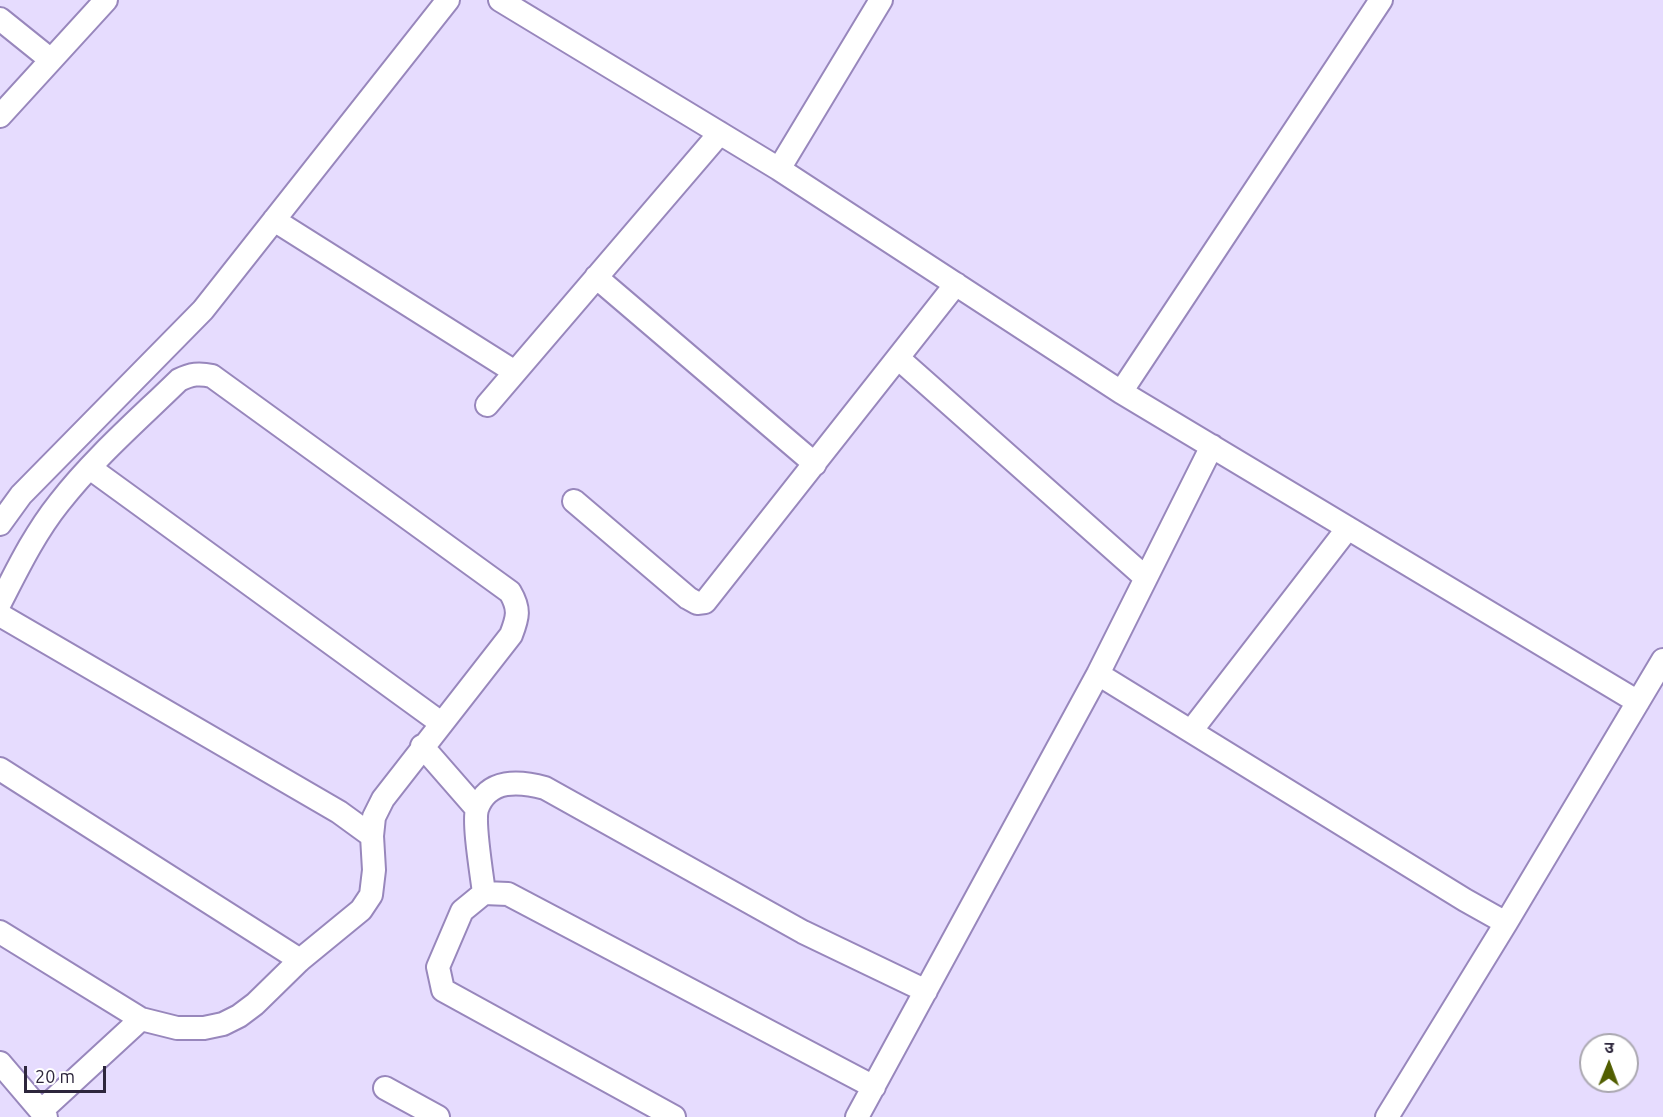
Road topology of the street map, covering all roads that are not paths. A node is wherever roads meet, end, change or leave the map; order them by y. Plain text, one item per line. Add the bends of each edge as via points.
1 (106, 0) edge
2 (448, 0) edge
3 (500, 0) edge
4 (881, 0) edge
5 (1381, 0) edge
6 (0, 19) edge
7 (51, 60) junction
8 (0, 116) edge
9 (720, 133) junction
10 (779, 169) junction
11 (274, 220) junction
12 (596, 277) junction
13 (956, 284) junction
14 (898, 358) junction
15 (515, 372) junction
16 (1122, 392) junction
17 (487, 405) dead end
18 (1212, 446) junction
19 (815, 464) junction
20 (90, 468) junction
21 (574, 501) dead end
22 (0, 524) edge
23 (1348, 528) junction
24 (1146, 578) junction
25 (0, 603) edge
26 (0, 615) edge
27 (1663, 660) edge
28 (1098, 674) junction
29 (1638, 702) junction
30 (441, 723) junction
31 (1191, 731) junction
32 (422, 746) junction
33 (0, 769) edge
34 (477, 809) junction
35 (372, 836) junction
36 (484, 893) junction
37 (1506, 923) junction
38 (0, 932) edge
39 (300, 960) junction
40 (926, 991) junction
41 (141, 1019) junction
42 (0, 1063) edge
43 (874, 1087) junction
44 (385, 1088) dead end
45 (44, 1114) edge
46 (438, 1117) edge
47 (674, 1117) edge
48 (857, 1117) edge
49 (1387, 1117) edge

1 - 7 street
2 - 11 street
3 - 9 street
4 - 10 street
5 - 16 street
6 - 7 street
7 - 8 street
9 - 10 street
9 - 12 street
10 - 13 street
11 - 15 street
11 - 22 street via 203,310 21,495
12 - 15 street
12 - 19 street
13 - 14 street
13 - 16 street
14 - 19 street
14 - 24 street
15 - 17 street
16 - 18 street
18 - 23 street
18 - 24 street
19 - 21 street via 705,602 688,598
20 - 25 street via 39,532
20 - 30 street
20 - 30 street via 179,380 201,373 212,376 510,592 517,618 511,635
23 - 29 street
23 - 31 street
24 - 28 street
26 - 35 street via 339,812
27 - 29 street
28 - 31 street
28 - 40 street
29 - 37 street
30 - 32 street
31 - 37 street
32 - 34 street
32 - 35 street via 383,799 374,817
33 - 39 street
34 - 36 street
34 - 40 street via 490,790 507,783 545,788 803,932
35 - 39 street via 371,895 361,910
36 - 43 street via 508,894
36 - 47 street via 462,911 438,967 442,990
37 - 49 street
38 - 41 street
39 - 41 street via 255,1004 223,1024 177,1028
40 - 43 street
41 - 45 street
42 - 45 street
43 - 48 street
44 - 46 street

